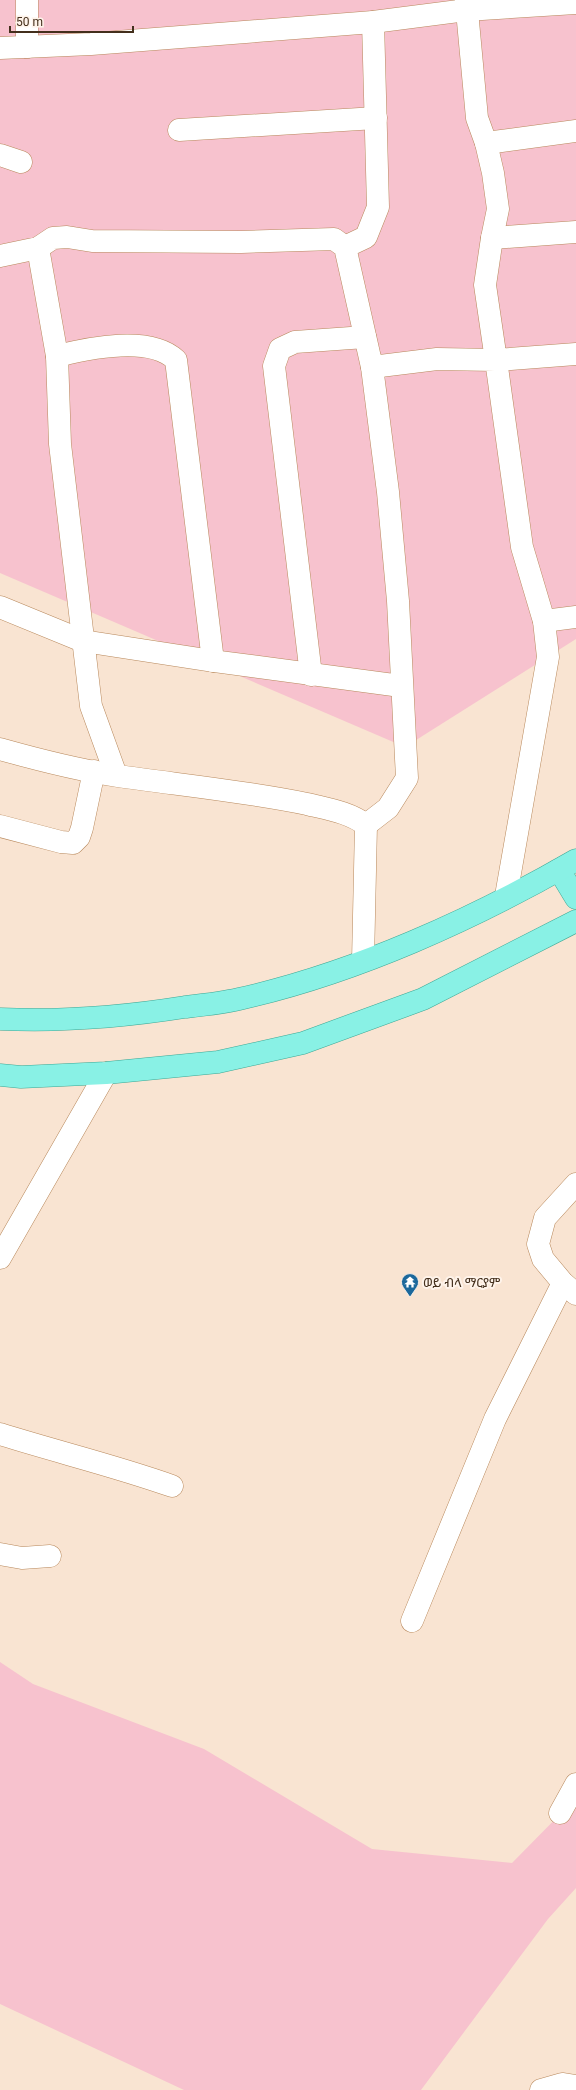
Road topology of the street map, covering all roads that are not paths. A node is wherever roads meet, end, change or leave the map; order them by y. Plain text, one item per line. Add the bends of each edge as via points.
1 (27, 0) edge
2 (576, 3) edge
3 (466, 5) edge
4 (373, 22) junction
5 (27, 47) junction
6 (0, 48) edge
7 (376, 118) junction
8 (179, 130) dead end
9 (576, 131) edge
10 (486, 143) junction
11 (0, 154) edge
12 (21, 162) dead end
13 (576, 232) edge
14 (492, 238) junction
15 (346, 247) junction
16 (38, 248) junction
17 (0, 256) edge
18 (365, 337) junction
19 (576, 354) edge
20 (57, 356) junction
21 (496, 360) junction
22 (372, 367) junction
23 (0, 607) edge
24 (576, 617) edge
25 (544, 621) junction
26 (83, 641) junction
27 (213, 661) junction
28 (311, 674) junction
29 (401, 686) junction
30 (0, 749) edge
31 (94, 771) junction
32 (116, 775) junction
33 (366, 824) junction
34 (0, 826) edge
35 (567, 864) edge
36 (506, 896) junction
37 (576, 898) edge
38 (576, 921) edge
39 (363, 961) junction
40 (0, 1019) edge
41 (106, 1073) junction
42 (0, 1075) edge
43 (576, 1184) edge
44 (0, 1258) edge
45 (570, 1289) edge
46 (0, 1434) edge
47 (172, 1486) dead end
48 (0, 1554) edge
49 (50, 1556) dead end
50 (412, 1621) dead end
51 (576, 1784) edge
52 (560, 1813) dead end
53 (576, 2086) edge
54 (540, 2090) edge

1 - 5 street
2 - 3 street
3 - 4 street
3 - 10 street via 476,118
4 - 5 street
4 - 7 street
5 - 6 street
7 - 8 street
7 - 15 street via 378,207 366,237
9 - 10 street
10 - 14 street via 498,210
11 - 12 street
13 - 14 street
14 - 21 street via 485,285
15 - 16 street via 334,240 92,241 67,237 53,238
15 - 18 street
16 - 17 street
16 - 20 street
18 - 22 street
18 - 28 street via 295,342 280,349 274,366
19 - 21 street
20 - 26 street via 60,444
20 - 27 street via 89,348 139,346 168,353 176,360
21 - 22 street via 437,358
21 - 25 street via 522,547
22 - 29 street via 398,601
23 - 26 street
24 - 25 street
25 - 36 street via 548,657
26 - 27 street
26 - 32 street via 91,706
27 - 28 street
28 - 29 street
29 - 33 street via 407,778 388,808
30 - 31 street via 51,764
31 - 32 street
31 - 34 street via 82,828 79,837 73,843
32 - 33 street via 284,799 340,812 356,817
33 - 39 street
35 - 36 main road
35 - 37 main road
36 - 39 main road via 401,946
38 - 41 main road via 423,999 303,1043 218,1062
39 - 40 main road via 336,972 239,999 125,1017 40,1021
41 - 42 main road
41 - 44 street
43 - 45 street via 545,1218 538,1244 543,1259
45 - 50 street via 495,1418
46 - 47 street
48 - 49 street via 22,1558
51 - 52 street
53 - 54 street via 562,2084

